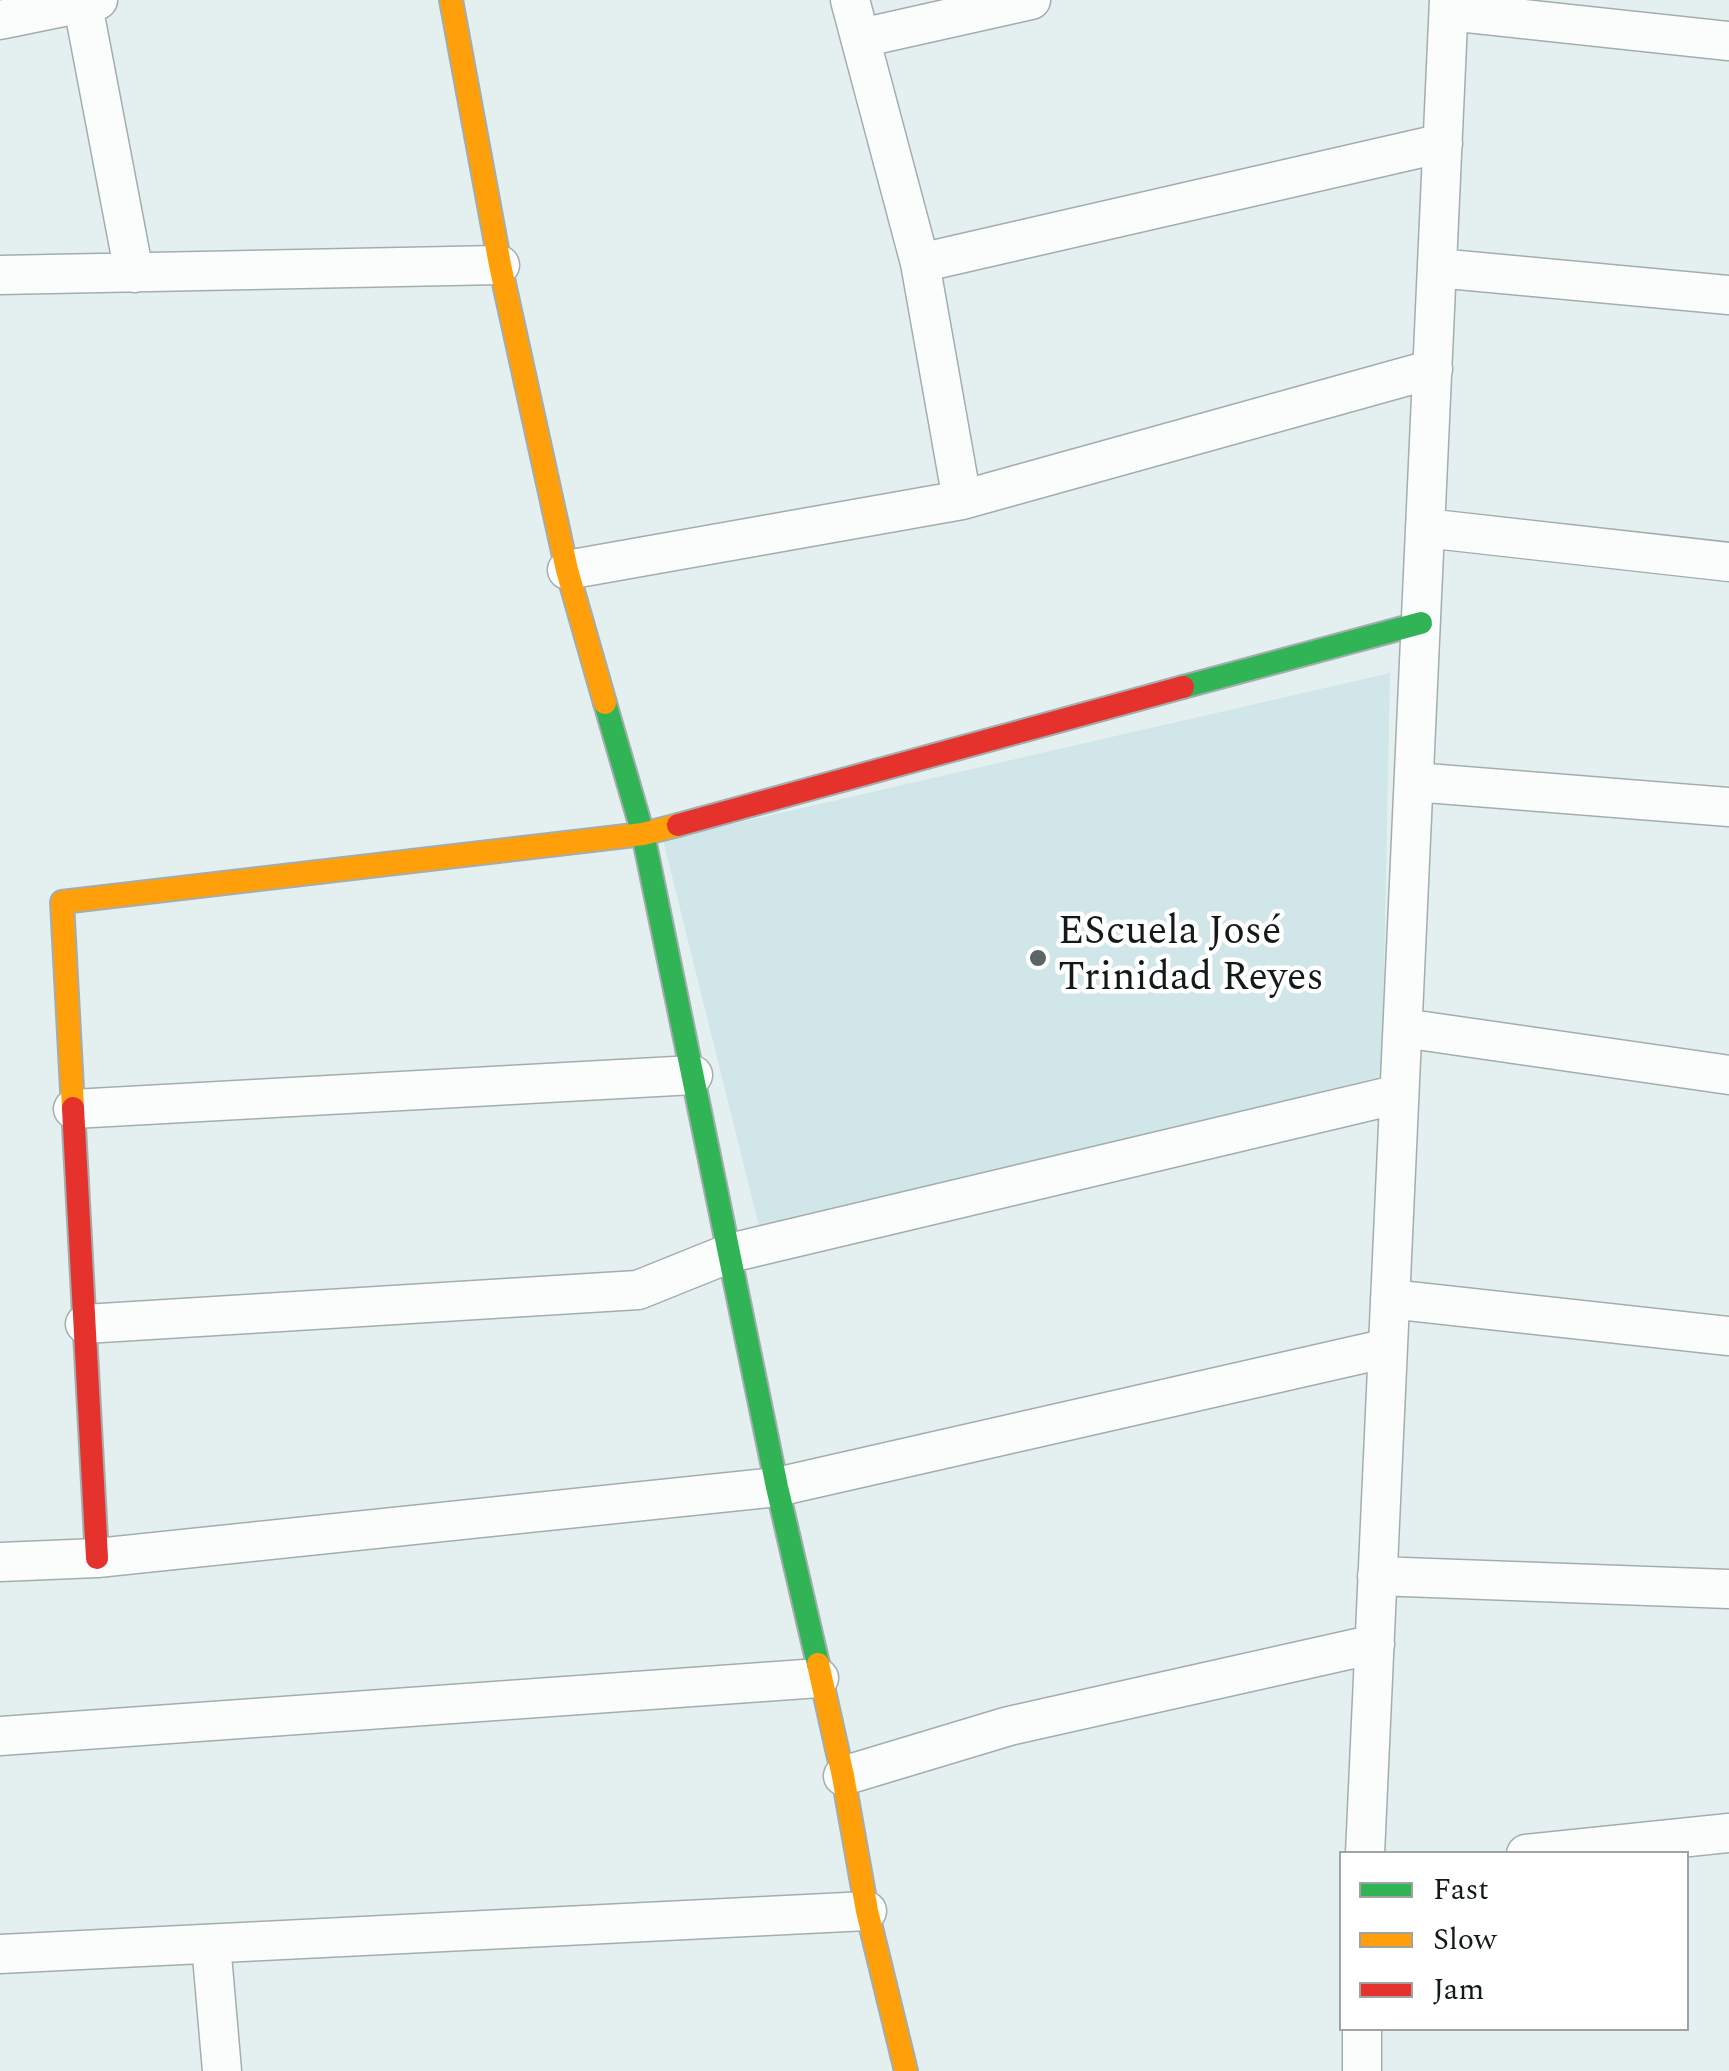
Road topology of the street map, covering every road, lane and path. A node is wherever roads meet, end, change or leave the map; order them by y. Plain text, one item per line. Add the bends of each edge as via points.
1 (451, 0) edge
2 (850, 0) edge
3 (1031, 0) edge
4 (87, 1) edge
5 (1449, 6) edge
6 (0, 20) edge
7 (861, 38) junction
8 (1729, 41) edge
9 (1443, 143) junction
10 (920, 263) junction
11 (500, 265) junction
12 (1437, 268) junction
13 (134, 273) junction
14 (0, 275) edge
15 (1729, 295) edge
16 (1433, 368) junction
17 (962, 500) junction
18 (1425, 528) junction
19 (1729, 562) edge
20 (567, 570) junction
21 (1421, 623) junction
22 (1414, 782) junction
23 (1729, 808) edge
24 (643, 834) junction
25 (1403, 1028) junction
26 (1729, 1074) edge
27 (693, 1075) junction
28 (1400, 1094) junction
29 (73, 1109) junction
30 (730, 1253) junction
31 (1390, 1299) junction
32 (85, 1324) junction
33 (1729, 1336) edge
34 (1388, 1348) junction
35 (777, 1487) junction
36 (97, 1558) junction
37 (0, 1562) edge
38 (1377, 1576) junction
39 (1729, 1589) edge
40 (1375, 1644) junction
41 (818, 1678) junction
42 (0, 1736) edge
43 (843, 1776) junction
44 (1729, 1832) edge
45 (1365, 1851) edge
46 (1554, 1851) edge
47 (868, 1911) junction
48 (211, 1944) junction
49 (0, 1954) edge
50 (1362, 2031) edge
51 (222, 2071) edge
52 (906, 2071) edge
53 (1362, 2071) edge

1 - 11 street
2 - 7 street
3 - 7 street
4 - 6 street
4 - 13 street
5 - 8 street
5 - 9 street
7 - 10 street
9 - 10 street
9 - 12 street
10 - 17 street
11 - 13 street
11 - 20 street
12 - 15 street
12 - 16 street
13 - 14 street
16 - 17 street
16 - 18 street
17 - 20 street
18 - 19 street
18 - 21 street
20 - 24 street
21 - 22 street
21 - 24 street
22 - 23 street
22 - 25 street
24 - 27 street
24 - 29 street via 62,902
25 - 26 street
25 - 28 street
27 - 29 street
27 - 30 street
28 - 30 street
28 - 31 street
29 - 32 street
30 - 32 street via 638,1290
30 - 35 street
31 - 33 street
31 - 34 street
32 - 36 street
34 - 35 street
34 - 38 street
35 - 36 street
35 - 41 street
36 - 37 street
38 - 39 street
38 - 40 street
40 - 43 street via 1009,1726
40 - 45 street
41 - 42 street
41 - 43 street
43 - 47 street
44 - 46 street
47 - 48 street
47 - 52 street
48 - 49 street
48 - 51 street
50 - 53 street

